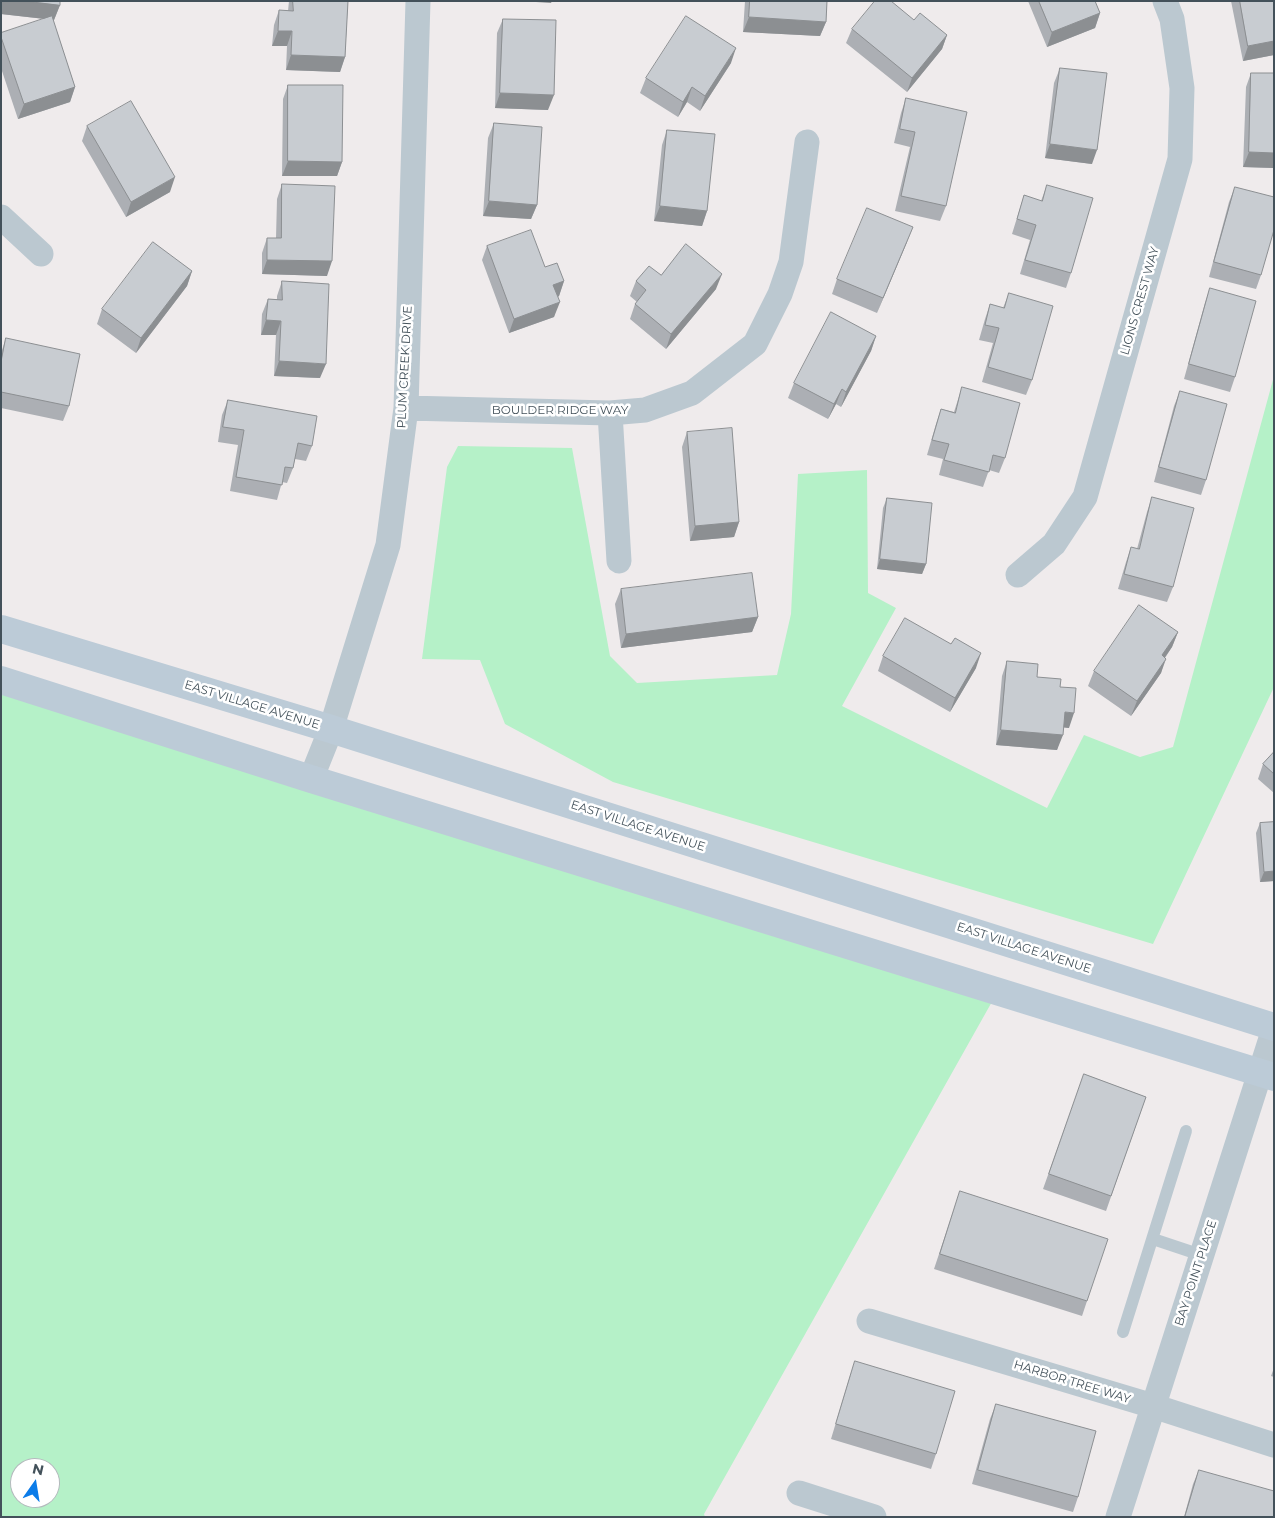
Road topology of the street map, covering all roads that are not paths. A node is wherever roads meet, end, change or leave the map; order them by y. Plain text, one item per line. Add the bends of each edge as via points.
1 (418, 1) edge
2 (1165, 1) edge
3 (807, 142) dead end
4 (1, 218) edge
5 (41, 254) dead end
6 (406, 408) junction
7 (610, 413) junction
8 (619, 561) dead end
9 (1018, 575) dead end
10 (1, 629) edge
11 (1, 680) edge
12 (331, 729) junction
13 (311, 779) junction
14 (1274, 1028) edge
15 (1267, 1074) edge
16 (1186, 1131) dead end
17 (1152, 1239) junction
18 (1201, 1255) junction
19 (869, 1320) dead end
20 (1123, 1332) dead end
21 (1152, 1406) junction
22 (1274, 1445) edge
23 (799, 1493) dead end
24 (874, 1517) edge
25 (1118, 1517) edge

1 - 6 street, PLUM CREEK DRIVE
2 - 9 street, LIONS CREST WAY via 1172,20 1182,88 1180,159 1085,497 1054,544
3 - 7 street, BOULDER RIDGE WAY via 791,262 780,294 755,344 692,393 645,410
4 - 5 street
6 - 7 street, BOULDER RIDGE WAY
6 - 12 street, PLUM CREEK DRIVE via 388,545
7 - 8 street
10 - 12 street, EAST VILLAGE AVENUE
11 - 13 street
12 - 13 street, PLUM CREEK DRIVE
12 - 14 street, EAST VILLAGE AVENUE
13 - 15 street
14 - 15 street, BAY POINT PLACE
15 - 18 street, BAY POINT PLACE
16 - 17 lane
17 - 18 lane
17 - 20 lane
18 - 21 street, BAY POINT PLACE
19 - 21 street, HARBOR TREE WAY
21 - 22 street, HARBOR TREE WAY
21 - 25 street, BAY POINT PLACE
23 - 24 street

